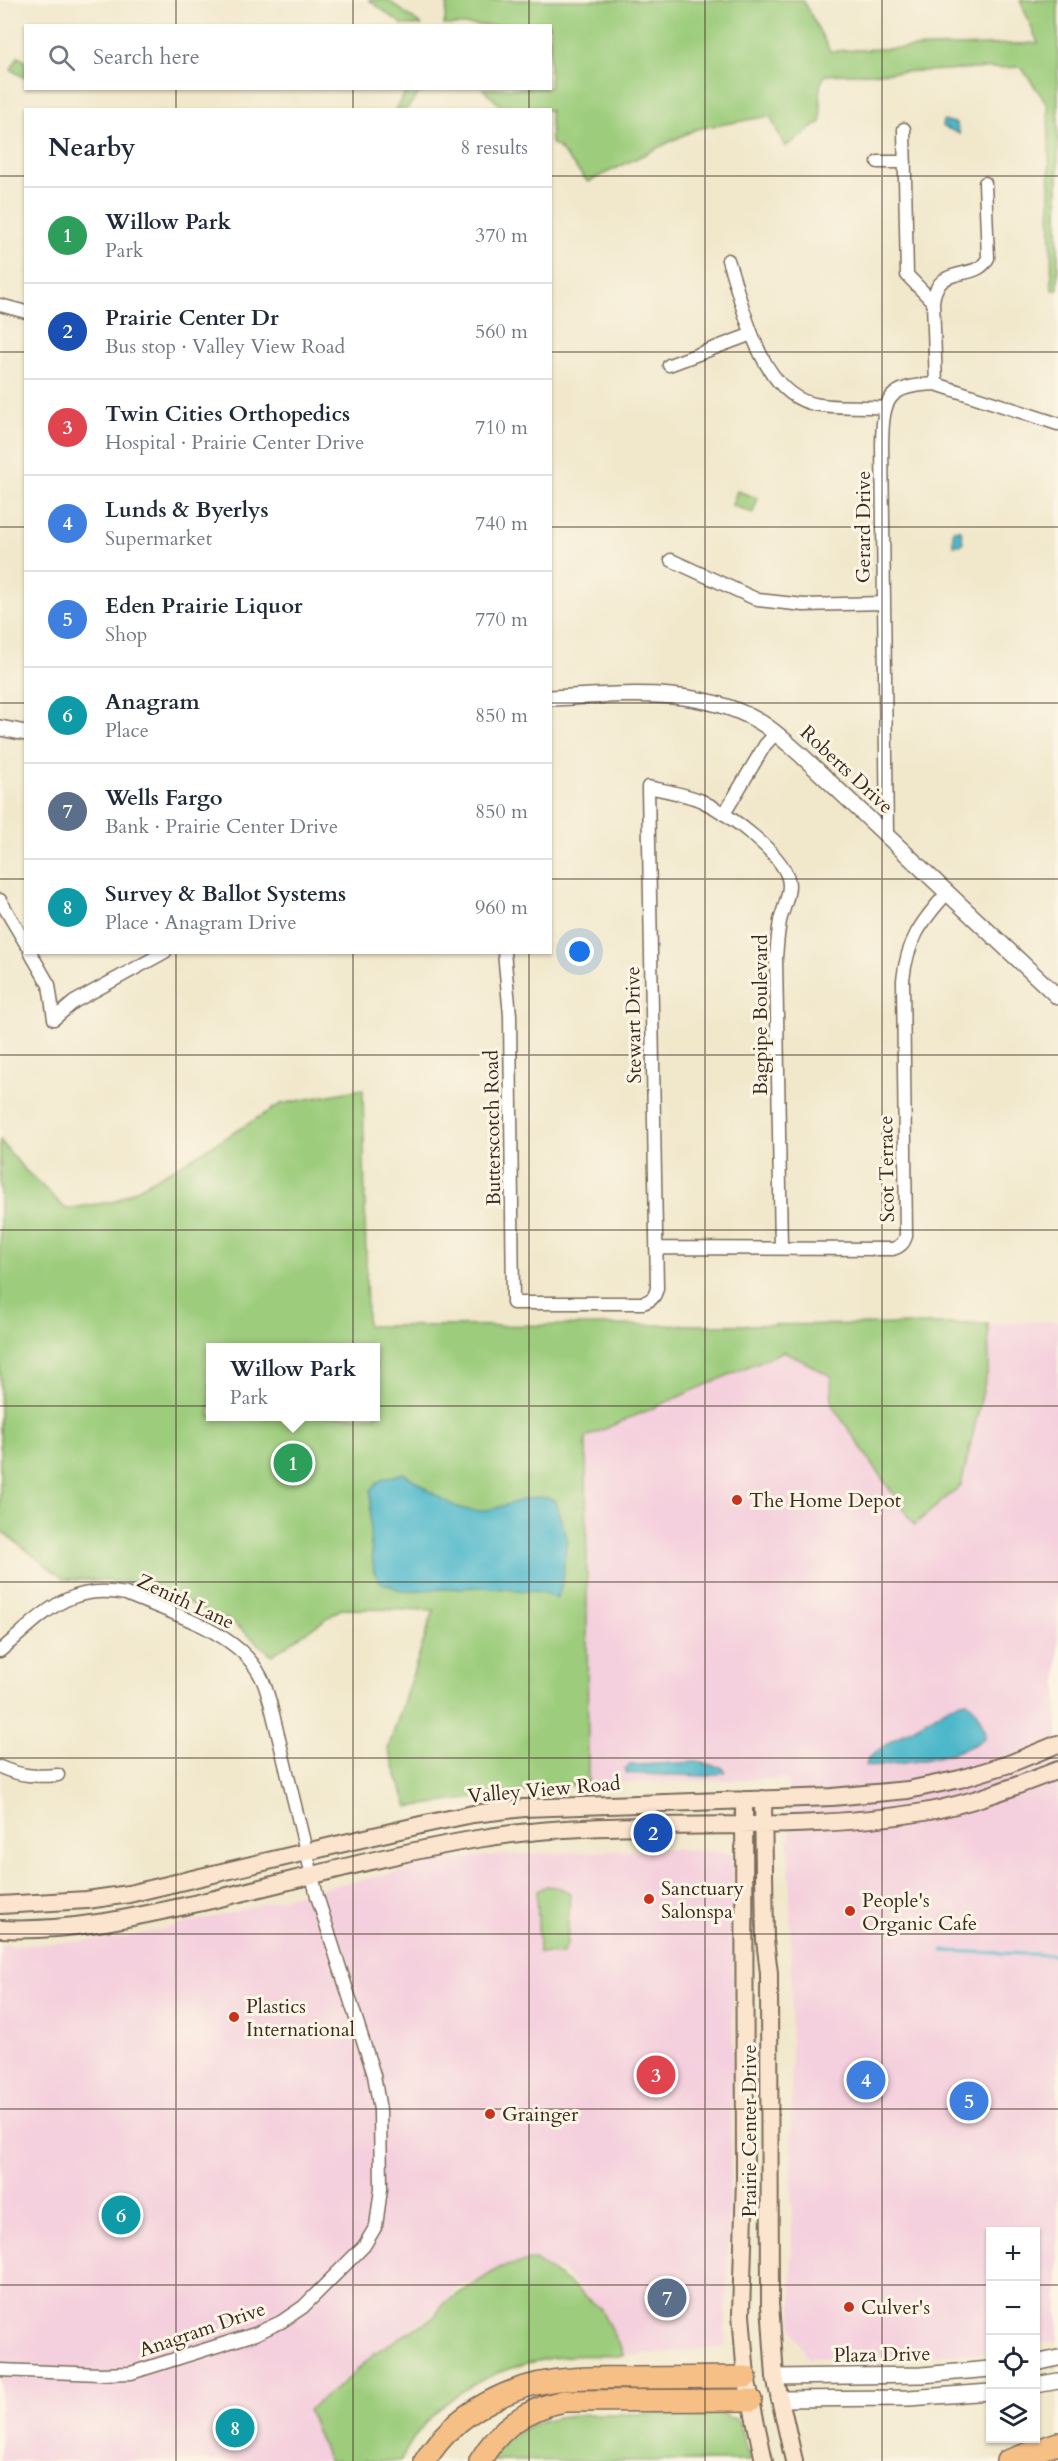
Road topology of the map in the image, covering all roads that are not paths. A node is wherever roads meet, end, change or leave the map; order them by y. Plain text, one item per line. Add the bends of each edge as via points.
1 (904, 129) dead end
2 (878, 162) dead end
3 (905, 162) junction
4 (985, 183) dead end
5 (728, 260) dead end
6 (933, 302) junction
7 (0, 305) edge
8 (24, 311) edge
9 (752, 334) junction
10 (669, 364) dead end
11 (936, 384) junction
12 (884, 408) junction
13 (1058, 424) edge
14 (671, 560) dead end
15 (884, 603) junction
16 (552, 698) edge
17 (0, 728) edge
18 (24, 733) edge
19 (776, 733) junction
20 (724, 814) junction
21 (887, 835) junction
22 (947, 893) junction
23 (0, 900) edge
24 (24, 941) edge
25 (31, 954) edge
26 (161, 954) edge
27 (504, 954) edge
28 (1058, 997) edge
29 (781, 1247) junction
30 (656, 1248) junction
31 (513, 1303) joint
32 (0, 1651) edge
33 (1058, 1744) edge
34 (0, 1767) edge
35 (1058, 1770) edge
36 (58, 1775) dead end
37 (763, 1799) junction
38 (744, 1800) junction
39 (745, 1824) junction
40 (764, 1824) junction
41 (305, 1852) junction
42 (312, 1877) junction
43 (0, 1905) edge
44 (0, 1929) edge
45 (1058, 2358) edge
46 (1040, 2362) edge
47 (986, 2369) edge
48 (0, 2370) edge
49 (746, 2377) junction
50 (775, 2377) junction
51 (1058, 2381) edge
52 (1040, 2384) edge
53 (986, 2392) edge
54 (779, 2399) junction
55 (751, 2400) junction
56 (1058, 2443) edge
57 (424, 2461) edge
58 (480, 2461) edge
59 (764, 2461) edge
60 (794, 2461) edge
61 (1007, 2461) edge

1 - 3 street
2 - 3 street
3 - 6 street via 907,275
4 - 6 street via 988,258 983,266 944,279
5 - 9 street
6 - 11 street
7 - 8 street
9 - 10 street
9 - 12 street via 777,383 801,400 813,405
11 - 12 street via 903,388 892,395
11 - 13 street
12 - 15 street, Gerard Drive
14 - 15 street via 758,600 804,605
15 - 21 street, Gerard Drive
16 - 19 street, Roberts Drive via 642,695 699,700 741,712
17 - 18 street
19 - 20 street
19 - 21 street, Roberts Drive
20 - 29 street, Bagpipe Boulevard via 780,861 788,876 776,958
20 - 30 street, Stewart Drive via 694,799 648,787
21 - 22 street, Roberts Drive
22 - 28 street, Roberts Drive
22 - 29 street, Scot Terrace via 921,922 905,960 904,1242 893,1249
23 - 24 street
25 - 26 street via 49,985 54,1019 74,1002
27 - 31 street, Butterscotch Road via 510,1032
29 - 30 street, Scot Terrace
30 - 31 street, Stewart Drive via 657,1288 650,1301
32 - 41 street, Zenith Lane via 64,1599 78,1593 110,1590 228,1639 261,1676
33 - 37 main road, Valley View Road via 1009,1764 908,1790
34 - 36 street via 35,1777
35 - 40 main road via 972,1801 922,1812
37 - 38 main road, Valley View Road
37 - 40 main road, Prairie Center Drive
38 - 39 main road, Prairie Center Drive
38 - 41 main road, Valley View Road via 514,1809 463,1816
39 - 40 main road
39 - 42 main road via 557,1831 479,1839
39 - 49 main road, Prairie Center Drive via 741,2314
40 - 50 main road, Prairie Center Drive via 769,1973 770,2304
41 - 42 street, Zenith Lane
41 - 43 main road, Valley View Road via 129,1894
42 - 44 main road via 117,1922
42 - 48 street, Anagram Drive via 377,2091 381,2189 379,2216 370,2237 303,2307 255,2334 131,2373
45 - 46 street
47 - 50 street, Plaza Drive via 922,2375
49 - 50 main road
49 - 55 main road, Prairie Center Drive
49 - 57 highway via 570,2379 524,2388 484,2404 463,2418
50 - 54 main road, Prairie Center Drive
51 - 52 street
53 - 54 street via 909,2398
54 - 55 main road
54 - 60 main road, Prairie Center Drive
55 - 58 highway via 564,2401 517,2419 495,2439
55 - 59 main road, Prairie Center Drive
56 - 61 highway

